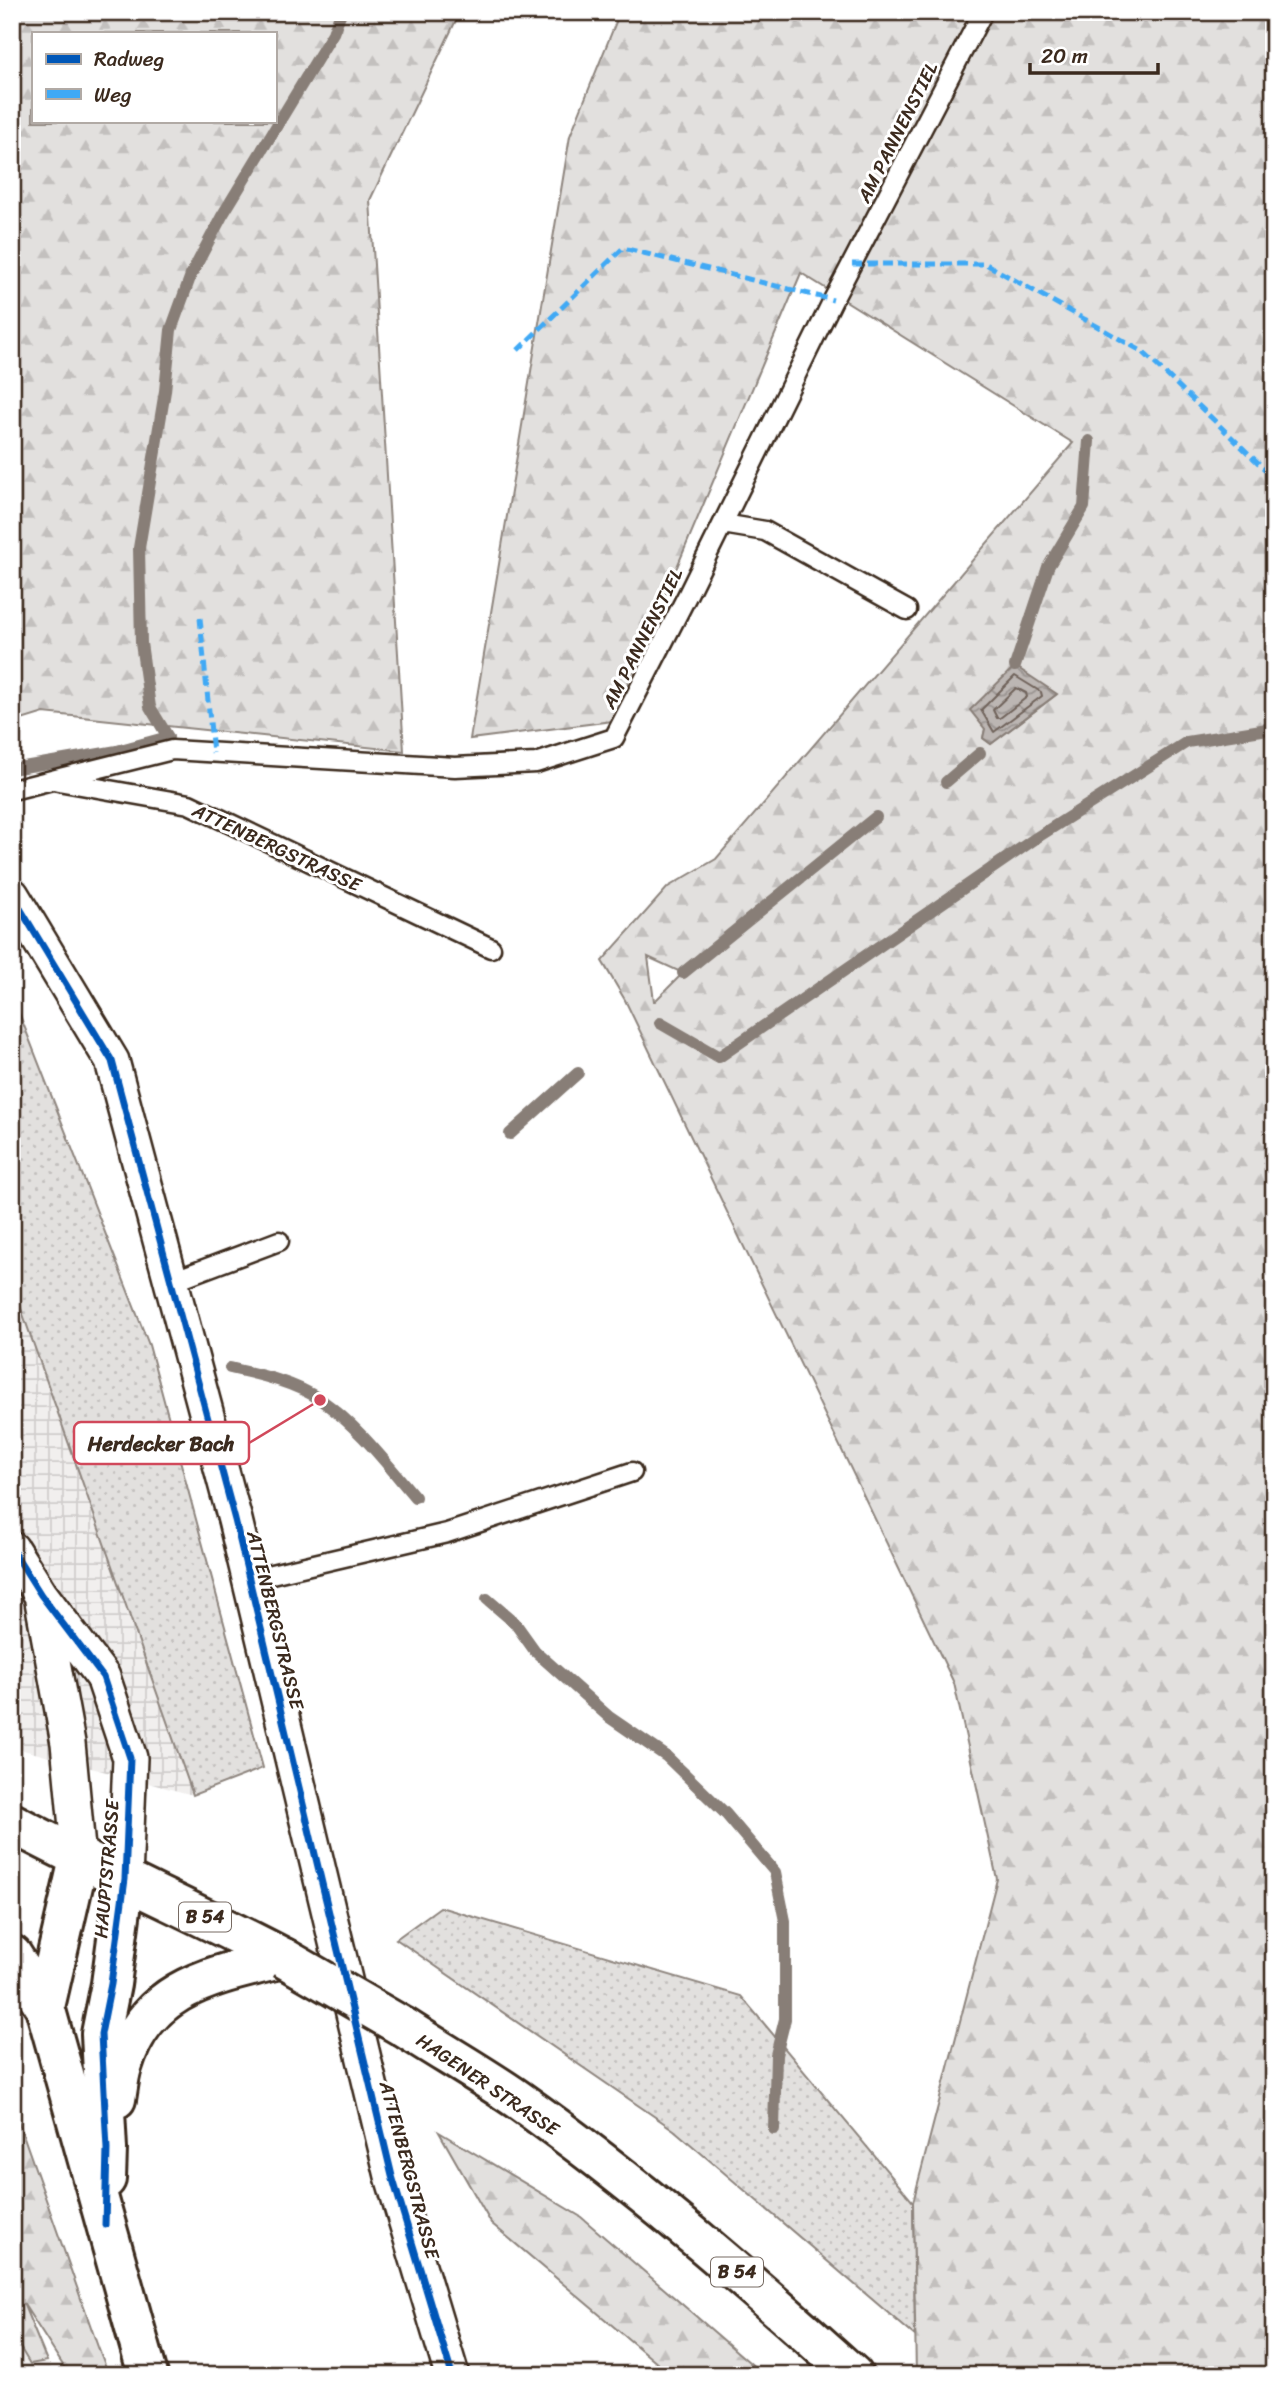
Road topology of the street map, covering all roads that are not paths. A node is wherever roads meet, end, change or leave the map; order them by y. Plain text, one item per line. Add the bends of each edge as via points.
1 (983, 12) edge
2 (723, 524) junction
3 (907, 610) dead end
4 (51, 780) junction
5 (12, 790) edge
6 (12, 895) edge
7 (491, 948) dead end
8 (279, 1241) dead end
9 (170, 1282) junction
10 (632, 1472) dead end
11 (23, 1570) edge
12 (250, 1579) junction
13 (12, 1823) edge
14 (12, 1839) edge
15 (79, 1859) junction
16 (125, 1879) junction
17 (12, 1955) edge
18 (284, 1958) junction
19 (45, 2007) junction
20 (107, 2149) junction
21 (105, 2225) junction
22 (149, 2375) edge
23 (452, 2375) edge
24 (853, 2375) edge

1 - 2 lane, AM PANNENSTIEL
2 - 3 lane via 765,531
2 - 4 lane, AM PANNENSTIEL via 614,738 536,763 455,766 172,750
4 - 5 lane, AM PANNENSTIEL
4 - 7 lane, ATTENBERGSTRASSE via 189,804
6 - 9 street, ATTENBERGSTRASSE via 111,1061
8 - 9 lane
9 - 12 street, ATTENBERGSTRASSE
10 - 12 lane via 447,1533
11 - 15 street, HAUPTSTRASSE via 68,1743
11 - 16 street, HAUPTSTRASSE via 103,1677 130,1758
12 - 23 street, ATTENBERGSTRASSE via 392,2176
13 - 15 street, B 54
14 - 15 street, B 54
15 - 16 street, HAGENER STRASSE / B 54
15 - 19 street, HAUPTSTRASSE
16 - 18 street, HAGENER STRASSE / B 54
16 - 20 street, HAUPTSTRASSE via 101,2034
17 - 19 street, HAUPTSTRASSE
18 - 20 street, HAUPTSTRASSE via 215,1975 180,1990 150,2013 122,2067
18 - 24 street, HAGENER STRASSE / B 54, bridge via 515,2098 617,2173
19 - 21 street, HAUPTSTRASSE
20 - 21 street, HAUPTSTRASSE
21 - 22 street, HAUPTSTRASSE

